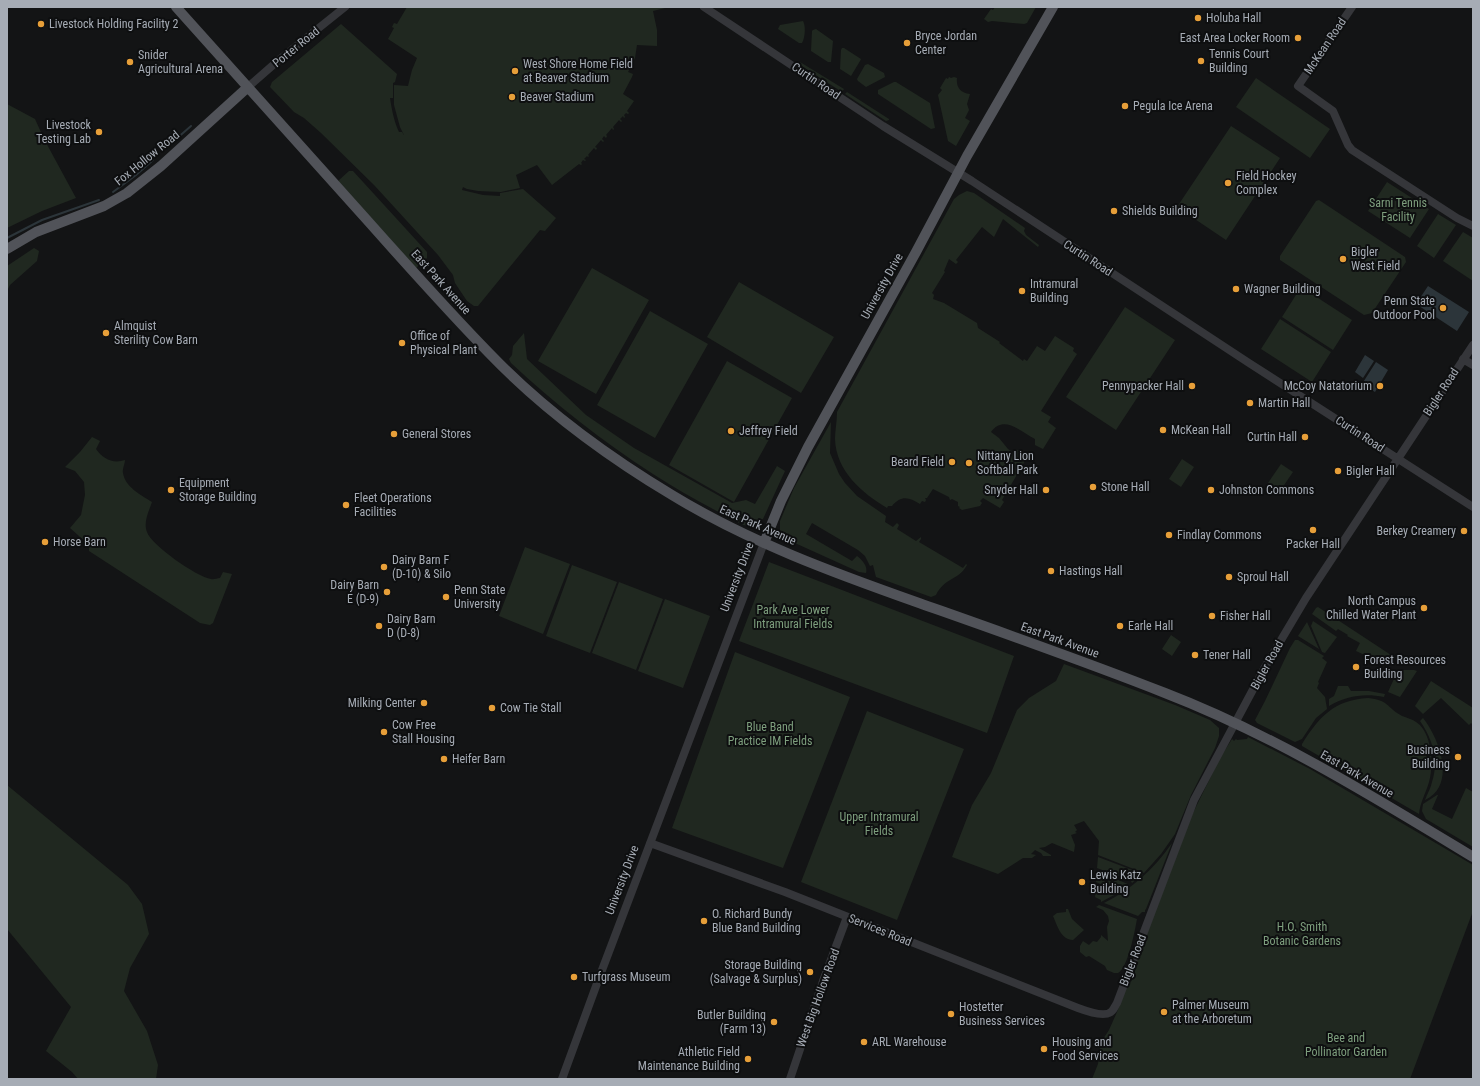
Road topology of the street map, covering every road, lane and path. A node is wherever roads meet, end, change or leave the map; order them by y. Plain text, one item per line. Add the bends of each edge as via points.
1 (176, 7) edge
2 (345, 7) edge
3 (704, 7) edge
4 (1053, 7) edge
5 (1352, 7) edge
6 (248, 88) junction
7 (958, 173) junction
8 (1473, 226) edge
9 (7, 249) edge
10 (1473, 344) edge
11 (1463, 359) junction
12 (1473, 365) edge
13 (1398, 459) junction
14 (1473, 507) edge
15 (764, 543) junction
16 (1235, 723) junction
17 (650, 843) junction
18 (1473, 857) edge
19 (847, 917) junction
20 (1111, 1012) joint
21 (562, 1079) edge
22 (790, 1079) edge

1 - 6 main road, East Park Avenue
2 - 6 street, Porter Road
3 - 7 street, Curtin Road
4 - 7 main road, University Drive
5 - 8 street, McKean Road via 1298,86 1333,111 1352,150
6 - 9 main road, Fox Hollow Road via 127,193 104,206 36,232
6 - 15 main road, East Park Avenue via 466,329 555,413 642,476 704,514
7 - 13 street, Curtin Road
7 - 15 main road, University Drive via 808,447 781,501
10 - 11 street, Bigler Road
11 - 12 street
11 - 13 street, Bigler Road
13 - 14 street, Curtin Road
13 - 16 street, Bigler Road via 1299,609
15 - 16 main road, East Park Avenue via 866,585 1168,694
15 - 17 street, University Drive
16 - 18 main road, East Park Avenue via 1289,750
16 - 20 street, Bigler Road via 1194,800 1117,1003
17 - 19 street, Services Road
17 - 21 street, University Drive
19 - 20 street, Services Road via 1078,1008 1107,1014
19 - 22 street, West Big Hollow Road via 810,1016

